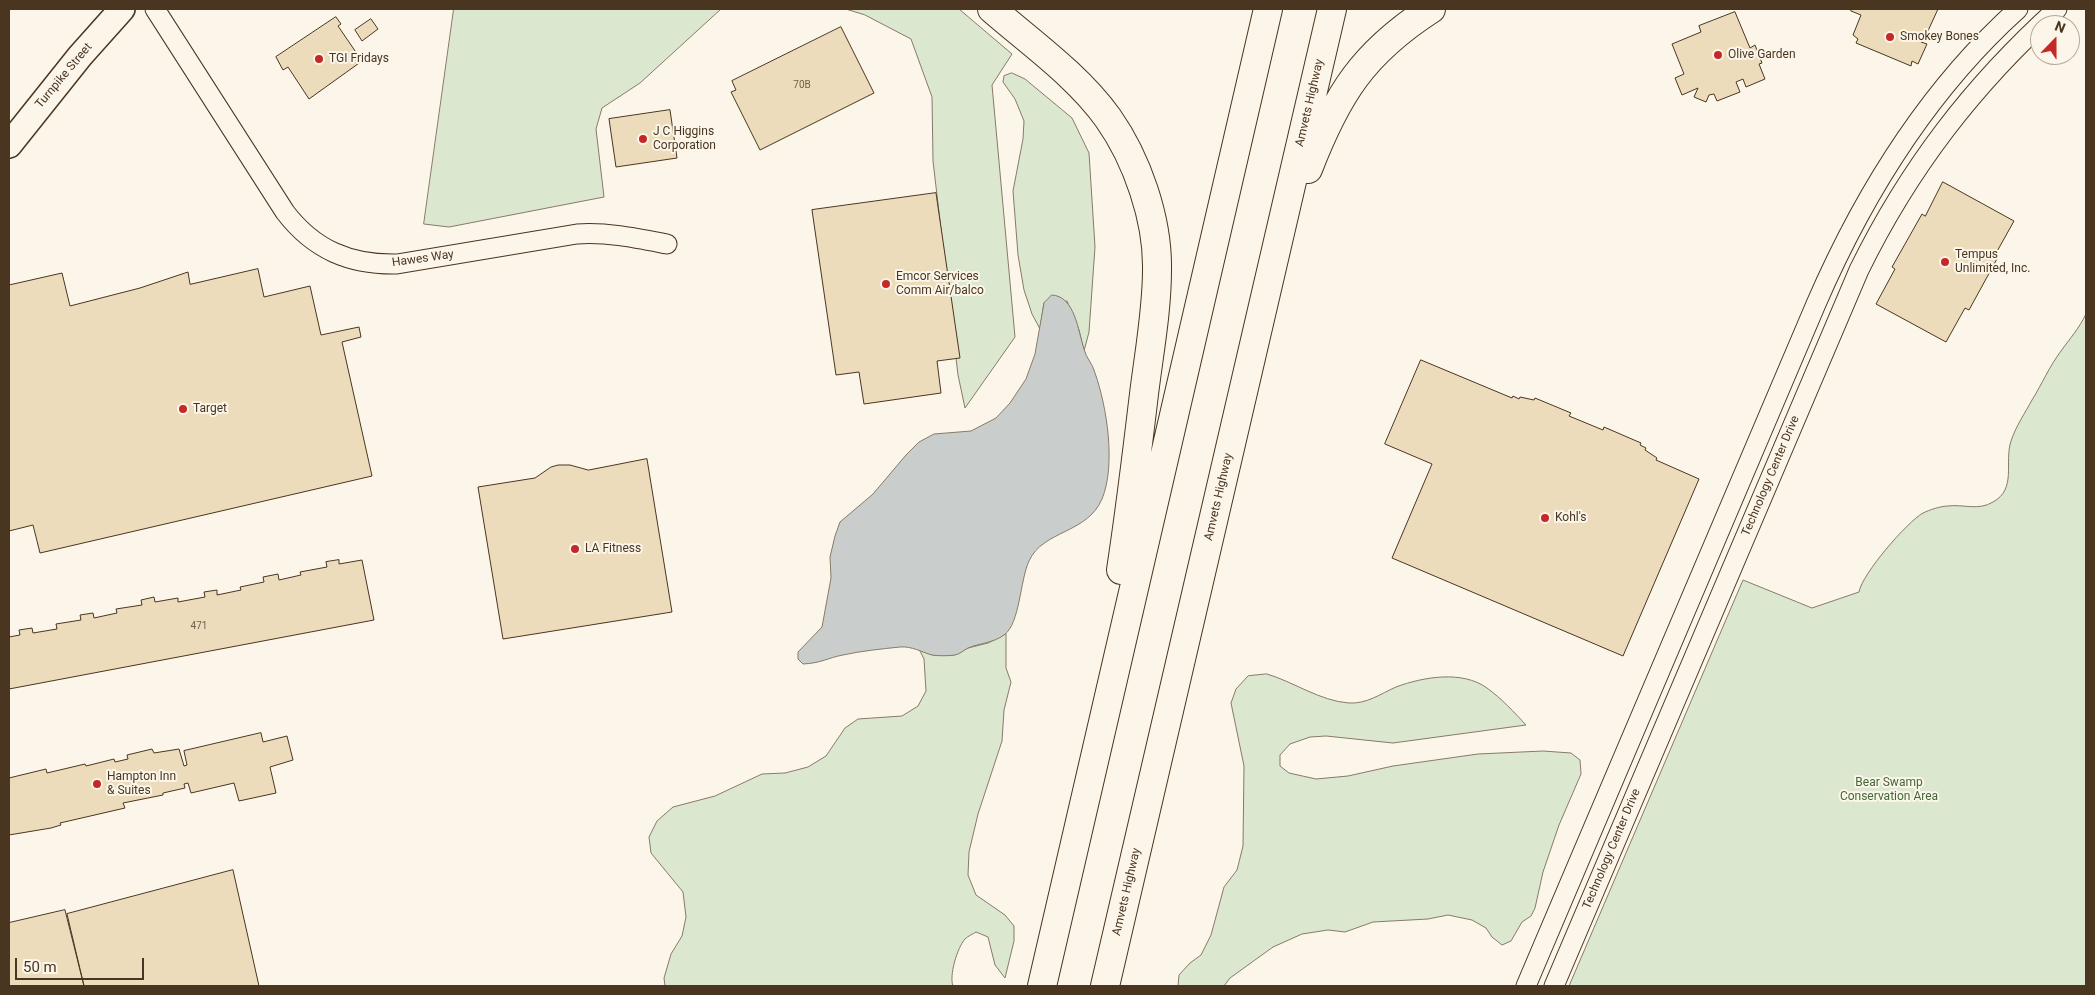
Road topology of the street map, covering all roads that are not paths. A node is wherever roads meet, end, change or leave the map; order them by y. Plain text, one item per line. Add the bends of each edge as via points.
1 (122, 9) edge
2 (155, 9) edge
3 (992, 9) edge
4 (1268, 9) edge
5 (1332, 9) edge
6 (1431, 9) edge
7 (2018, 9) edge
8 (2057, 9) edge
9 (9, 145) edge
10 (667, 244) dead end
11 (1253, 349) junction
12 (1063, 895) junction
13 (1042, 986) edge
14 (1105, 986) edge
15 (1526, 986) edge
16 (1554, 986) edge

1 - 9 main road, Turnpike Street
2 - 10 street, Hawes Way via 285,212 304,234 328,250 359,261 397,264 577,234 618,235
3 - 12 highway via 1070,77 1107,117 1133,162 1143,188 1157,256 1156,297 1132,497
4 - 12 highway
5 - 11 highway, Amvets Highway
6 - 11 highway via 1366,61 1331,116 1299,194
7 - 15 street, Technology Center Drive via 1982,44 1924,113 1880,177 1849,232
8 - 16 street, Technology Center Drive via 2001,61 1954,116 1894,203 1872,243
11 - 14 highway, Amvets Highway
12 - 13 highway

